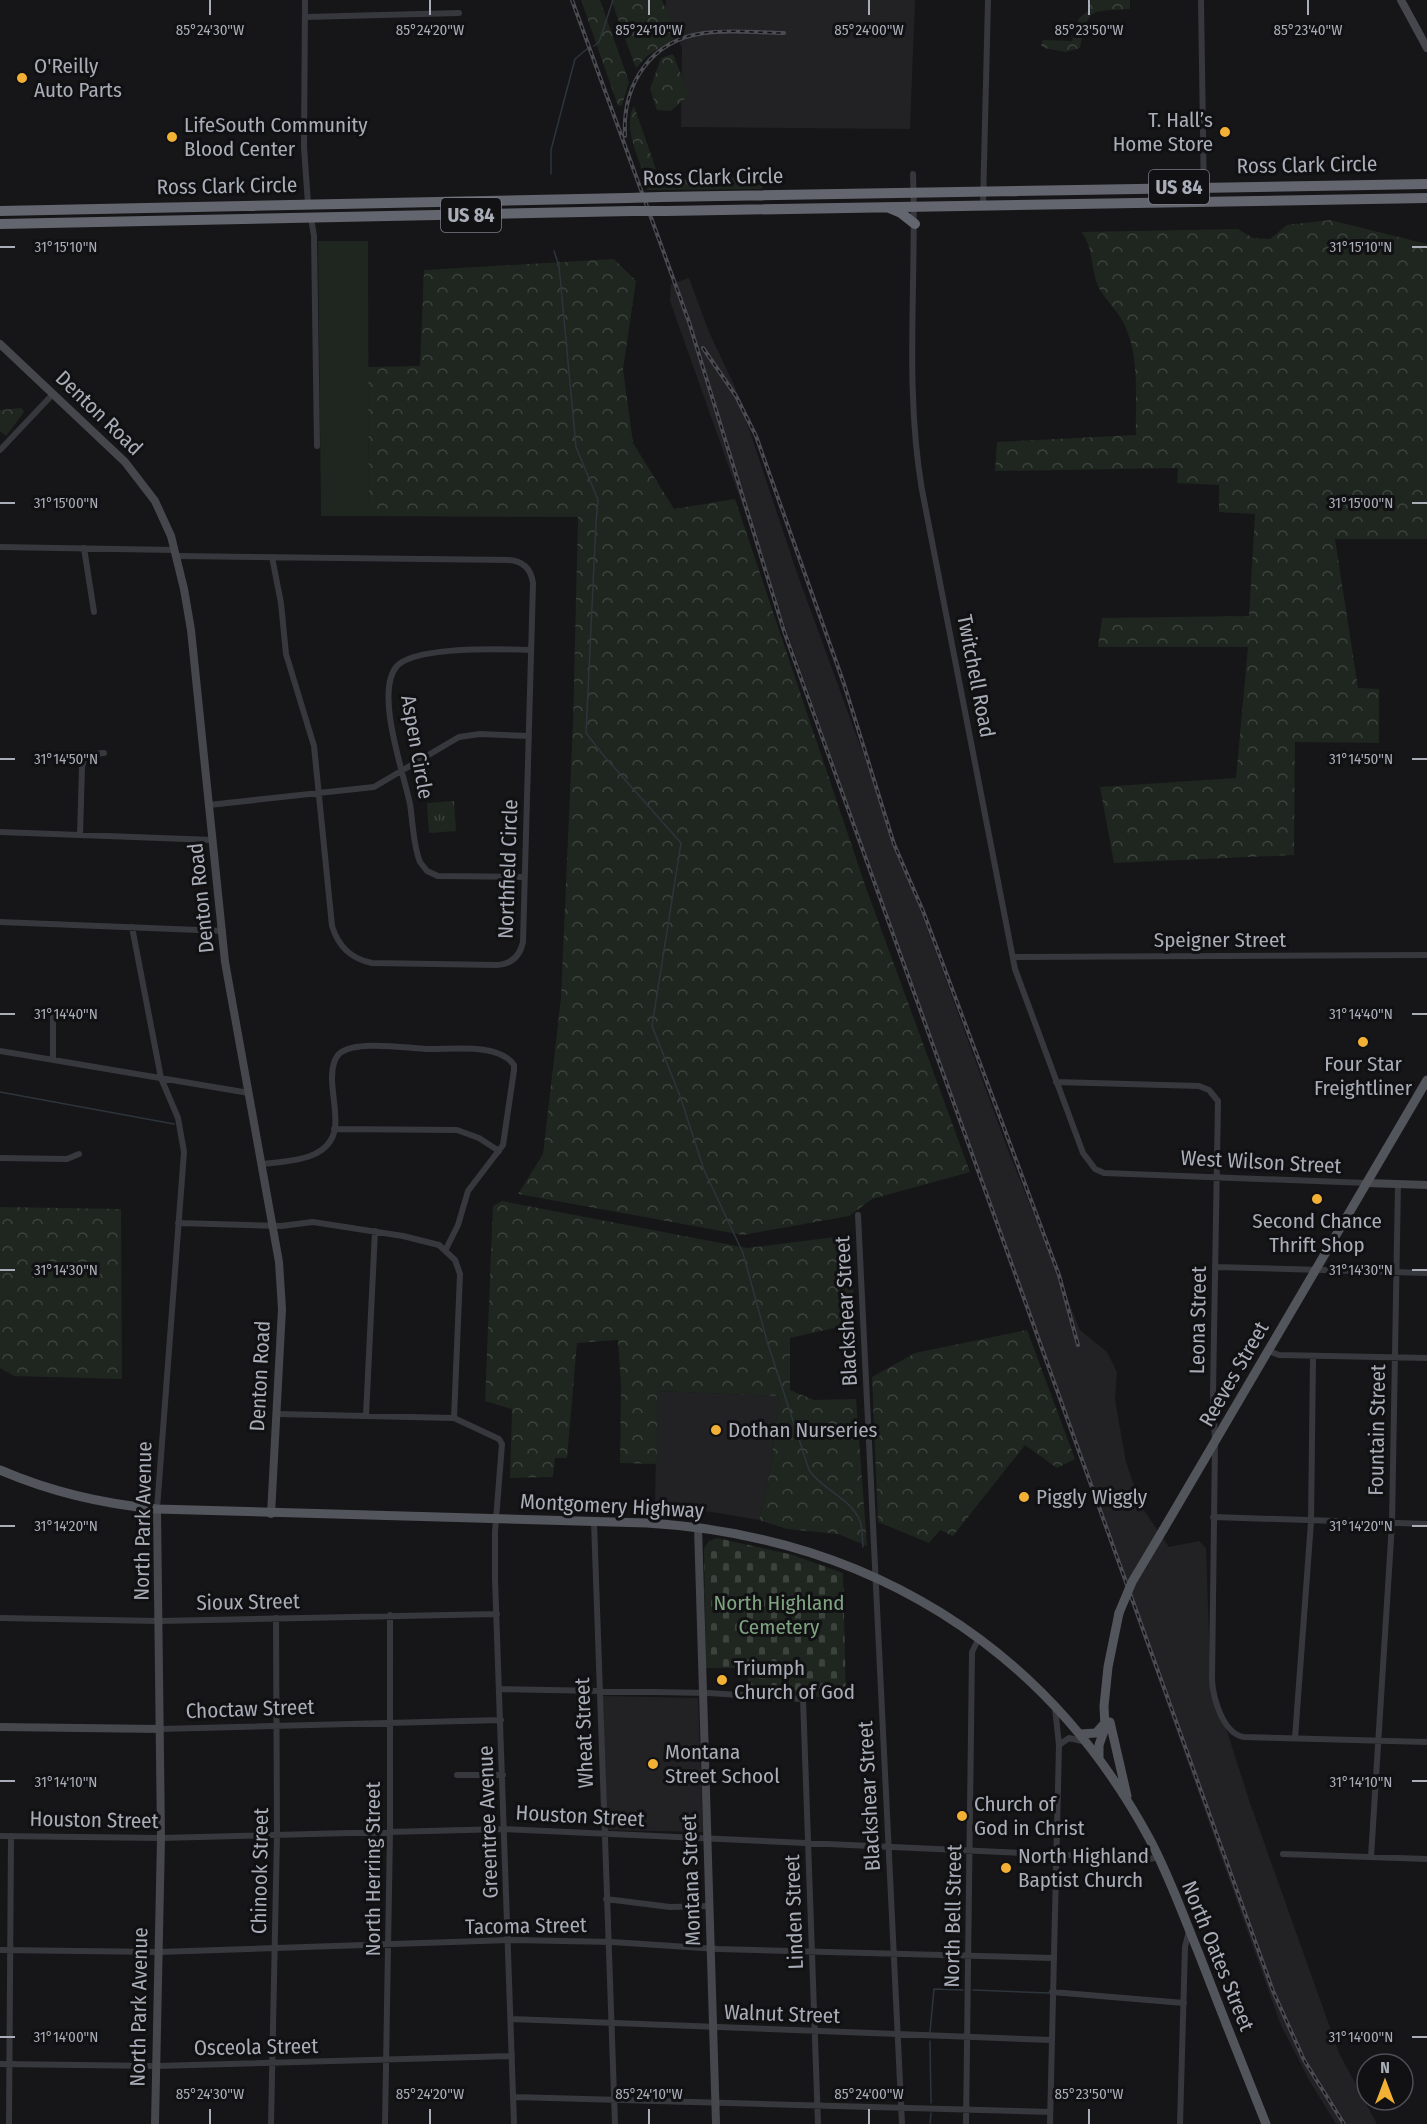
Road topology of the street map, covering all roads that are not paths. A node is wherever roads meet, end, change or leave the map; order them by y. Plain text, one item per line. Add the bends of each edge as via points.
1 (305, 0) edge
2 (988, 0) edge
3 (1201, 0) edge
4 (1401, 0) edge
5 (459, 13) dead end
6 (305, 17) junction
7 (1427, 48) edge
8 (913, 174) dead end
9 (1427, 184) edge
10 (1204, 186) junction
11 (983, 191) junction
12 (914, 192) junction
13 (1427, 198) edge
14 (1204, 200) junction
15 (308, 204) junction
16 (983, 205) junction
17 (216, 206) junction
18 (915, 206) junction
19 (886, 207) junction
20 (103, 208) junction
21 (0, 210) edge
22 (311, 218) junction
23 (217, 220) junction
24 (98, 222) junction
25 (0, 224) edge
26 (915, 224) junction
27 (0, 344) edge
28 (53, 394) junction
29 (317, 446) dead end
30 (0, 450) edge
31 (0, 547) edge
32 (84, 548) junction
33 (176, 553) junction
34 (272, 557) junction
35 (94, 612) dead end
36 (531, 650) junction
37 (529, 736) junction
38 (104, 753) dead end
39 (402, 772) junction
40 (319, 794) junction
41 (209, 806) junction
42 (0, 832) edge
43 (80, 835) junction
44 (213, 840) junction
45 (525, 877) junction
46 (0, 922) edge
47 (132, 927) junction
48 (222, 931) junction
49 (1427, 955) edge
50 (1013, 957) junction
51 (52, 1016) dead end
52 (0, 1051) edge
53 (53, 1060) junction
54 (161, 1078) junction
55 (1427, 1080) edge
56 (1056, 1082) junction
57 (249, 1093) junction
58 (334, 1129) junction
59 (500, 1151) junction
60 (79, 1154) dead end
61 (0, 1158) edge
62 (263, 1164) junction
63 (1095, 1169) joint
64 (1218, 1176) junction
65 (1367, 1183) junction
66 (1398, 1184) junction
67 (1427, 1185) edge
68 (858, 1215) dead end
69 (178, 1223) junction
70 (274, 1226) junction
71 (375, 1231) junction
72 (446, 1250) junction
73 (1215, 1266) junction
74 (1317, 1269) junction
75 (1398, 1273) junction
76 (1427, 1274) edge
77 (1269, 1351) junction
78 (1313, 1356) junction
79 (1395, 1358) junction
80 (1427, 1358) edge
81 (277, 1414) junction
82 (366, 1416) junction
83 (454, 1418) junction
84 (1215, 1443) junction
85 (0, 1470) edge
86 (158, 1509) junction
87 (271, 1514) junction
88 (1213, 1517) junction
89 (497, 1519) junction
90 (594, 1522) junction
91 (1311, 1522) junction
92 (1392, 1523) junction
93 (1427, 1524) edge
94 (698, 1527) junction
95 (874, 1575) junction
96 (496, 1614) junction
97 (390, 1615) junction
98 (0, 1618) edge
99 (276, 1618) junction
100 (159, 1621) junction
101 (980, 1638) junction
102 (499, 1689) junction
103 (599, 1692) junction
104 (703, 1694) junction
105 (1106, 1699) junction
106 (1054, 1705) junction
107 (501, 1720) junction
108 (1105, 1722) junction
109 (389, 1723) junction
110 (276, 1726) junction
111 (0, 1727) edge
112 (160, 1729) junction
113 (1111, 1732) junction
114 (1080, 1734) junction
115 (1295, 1738) junction
116 (1378, 1741) junction
117 (1427, 1742) edge
118 (1059, 1745) junction
119 (1094, 1751) junction
120 (457, 1775) dead end
121 (503, 1775) junction
122 (1129, 1804) junction
123 (504, 1829) junction
124 (390, 1832) junction
125 (277, 1835) junction
126 (0, 1836) edge
127 (11, 1836) junction
128 (604, 1836) junction
129 (161, 1838) junction
130 (708, 1838) junction
131 (808, 1843) junction
132 (889, 1847) junction
133 (971, 1851) junction
134 (1283, 1854) dead end
135 (1055, 1855) junction
136 (1158, 1857) junction
137 (1371, 1857) junction
138 (1427, 1859) edge
139 (606, 1899) junction
140 (710, 1906) junction
141 (1190, 1931) junction
142 (509, 1941) junction
143 (607, 1942) junction
144 (389, 1946) junction
145 (711, 1948) junction
146 (275, 1949) junction
147 (0, 1950) edge
148 (11, 1950) junction
149 (159, 1952) junction
150 (812, 1952) junction
151 (894, 1954) junction
152 (969, 1954) junction
153 (1053, 1958) junction
154 (1052, 1992) junction
155 (1184, 2003) junction
156 (511, 2019) junction
157 (611, 2023) junction
158 (714, 2028) junction
159 (815, 2032) junction
160 (898, 2035) junction
161 (967, 2037) junction
162 (1052, 2040) junction
163 (512, 2056) junction
164 (387, 2060) junction
165 (273, 2063) junction
166 (0, 2064) edge
167 (10, 2064) junction
168 (156, 2066) junction
169 (514, 2097) junction
170 (614, 2100) junction
171 (716, 2103) junction
172 (818, 2107) junction
173 (902, 2109) junction
174 (966, 2109) junction
175 (1050, 2112) junction
176 (9, 2124) edge
177 (155, 2124) edge
178 (271, 2124) edge
179 (385, 2124) edge
180 (514, 2124) edge
181 (615, 2124) edge
182 (716, 2124) edge
183 (818, 2124) edge
184 (902, 2124) edge
185 (966, 2124) edge
186 (1050, 2124) edge
187 (1180, 2124) edge
188 (1266, 2124) edge

1 - 6 street
2 - 11 street
3 - 10 street
4 - 7 street
5 - 6 street
6 - 15 street via 304,147
8 - 12 street, Twitchell Road
9 - 10 highway, Ross Clark Circle / US 84
10 - 11 highway, Ross Clark Circle / US 84
10 - 14 street
11 - 12 highway, Ross Clark Circle / US 84
11 - 16 street
12 - 15 highway, Ross Clark Circle / US 84, bridge
12 - 18 street, Twitchell Road
13 - 14 highway, Ross Clark Circle / US 84
14 - 16 highway, Ross Clark Circle / US 84
15 - 17 highway, Ross Clark Circle / US 84
15 - 22 highway
16 - 18 highway, Ross Clark Circle / US 84
17 - 20 highway, Ross Clark Circle / US 84
17 - 23 highway
18 - 19 highway, Ross Clark Circle / US 84
18 - 26 street, Twitchell Road
19 - 22 highway, Ross Clark Circle / US 84, bridge
19 - 26 highway
20 - 21 highway, Ross Clark Circle / US 84
20 - 24 highway
22 - 23 highway, Ross Clark Circle / US 84
22 - 29 street
23 - 24 highway, Ross Clark Circle / US 84
24 - 25 highway, Ross Clark Circle / US 84
26 - 50 street, Twitchell Road via 914,439
27 - 28 street, Denton Road
28 - 30 street
28 - 33 street, Denton Road via 142,482 162,513
31 - 32 street, Northfield Circle
32 - 33 street, Northfield Circle
32 - 35 street
33 - 34 street, Northfield Circle
33 - 41 street, Denton Road via 191,630
34 - 36 street, Northfield Circle via 516,561 526,567 533,579
34 - 40 street, Northfield Circle via 286,654 309,723
36 - 37 street, Northfield Circle
36 - 39 street, Aspen Circle via 457,649 399,664 391,679 389,699
37 - 39 street via 459,737
37 - 45 street, Northfield Circle
38 - 43 street via 85,755
39 - 40 street via 374,787
39 - 45 street, Aspen Circle via 418,857 427,871 438,876
40 - 41 street
40 - 45 street, Northfield Circle via 332,926 341,945 360,959 379,963 497,965 512,961 522,945
41 - 44 street, Denton Road
42 - 43 street
43 - 44 street
44 - 48 street, Denton Road
46 - 47 street
47 - 48 street
47 - 54 street, North Park Avenue
48 - 57 street, Denton Road
49 - 50 street, Speigner Street
50 - 56 street, Twitchell Road
51 - 53 street
52 - 53 street
53 - 54 street
54 - 57 street
54 - 69 street, North Park Avenue via 183,1138
55 - 65 main road, Reeves Street
56 - 63 street, Twitchell Road via 1083,1153
56 - 64 street, Leona Street via 1199,1086 1209,1090 1218,1105
57 - 62 street, Denton Road
58 - 59 street via 457,1130
58 - 59 street via 332,1074 341,1052 397,1046 472,1049 500,1055 514,1065 507,1131
58 - 62 street via 324,1148 312,1156
59 - 72 street via 468,1191
60 - 61 street via 67,1159
62 - 70 street, Denton Road
63 - 64 street, West Wilson Street via 1111,1174
64 - 65 street, West Wilson Street
64 - 73 street, Leona Street
65 - 66 street, West Wilson Street
65 - 74 main road, Reeves Street
66 - 67 street, West Wilson Street
66 - 75 street, Fountain Street
68 - 95 street, Blackshear Street
69 - 70 street
69 - 86 street, North Park Avenue
70 - 71 street via 319,1222
70 - 81 street, Denton Road via 282,1297
71 - 72 street via 428,1241
71 - 82 street
72 - 83 street via 460,1274
73 - 74 street
73 - 84 street, Leona Street
74 - 75 street
74 - 77 main road, Reeves Street
75 - 76 street
75 - 79 street, Fountain Street
77 - 78 street via 1275,1355
77 - 84 main road, Reeves Street
78 - 79 street
78 - 91 street
79 - 80 street
79 - 92 street, Fountain Street
81 - 82 street
81 - 87 street, Denton Road
82 - 83 street
83 - 89 street, Greentree Avenue via 502,1444
84 - 88 street, Leona Street
84 - 105 main road, Reeves Street, bridge via 1132,1582 1119,1613
85 - 86 main road, Montgomery Highway via 80,1497
86 - 87 main road, Montgomery Highway
86 - 100 street, North Park Avenue
87 - 89 main road, Montgomery Highway
88 - 91 street
88 - 115 street, Leona Street via 1212,1687 1226,1723 1238,1736
89 - 90 main road, Montgomery Highway
89 - 96 street, Greentree Avenue
90 - 94 main road, Montgomery Highway
90 - 103 street, Wheat Street
91 - 92 street
91 - 115 street
92 - 93 street
92 - 116 street, Fountain Street
94 - 95 main road, Montgomery Highway via 785,1544
94 - 104 street, Montana Street
95 - 101 main road, Montgomery Highway via 936,1608
95 - 132 street, Blackshear Street
96 - 97 street, Sioux Street
96 - 102 street, Greentree Avenue
97 - 99 street, Sioux Street
97 - 109 street, North Herring Street
98 - 100 street, Sioux Street
99 - 100 street, Sioux Street
99 - 110 street, Chinook Street
100 - 112 street, North Park Avenue
101 - 106 main road, Montgomery Highway
101 - 133 street, North Bell Street via 972,1652
102 - 103 street
102 - 107 street, Greentree Avenue
103 - 104 street
103 - 128 street, Wheat Street
104 - 130 street, Montana Street
104 - 131 street, Linden Street via 802,1699
105 - 108 main road, Reeves Street
105 - 113 main road, Reeves Street
106 - 114 main road, Montgomery Highway
106 - 118 street
107 - 109 street, Choctaw Street
107 - 121 street, Greentree Avenue
108 - 114 main road via 1096,1732
108 - 119 main road, Reeves Street
109 - 110 street, Choctaw Street
109 - 124 street, North Herring Street
110 - 112 street, Choctaw Street
110 - 125 street, Chinook Street
111 - 112 street, Choctaw Street
112 - 129 street, North Park Avenue
113 - 119 main road via 1107,1745
113 - 122 main road, Reeves Street
114 - 119 main road, Montgomery Highway
115 - 116 street
116 - 117 street
116 - 137 street, Fountain Street
118 - 119 street via 1069,1738
118 - 135 street
119 - 122 main road, Montgomery Highway
120 - 121 street
121 - 123 street, Greentree Avenue
122 - 136 main road, North Oates Street
123 - 124 street, Houston Street
123 - 128 street, Houston Street
123 - 142 street, Greentree Avenue
124 - 125 street, Houston Street
124 - 144 street, North Herring Street
125 - 129 street, Houston Street
125 - 146 street, Chinook Street
126 - 127 street, Houston Street
127 - 129 street, Houston Street
127 - 148 street
128 - 130 street, Houston Street
128 - 139 street, Wheat Street
129 - 149 street, North Park Avenue
130 - 131 street, Houston Street
130 - 140 street, Montana Street
131 - 132 street, Houston Street
131 - 150 street, Linden Street
132 - 133 street, Houston Street
132 - 151 street, Blackshear Street
133 - 135 street, Houston Street
133 - 152 street, North Bell Street
134 - 137 street
135 - 136 street, Houston Street
135 - 153 street
136 - 141 main road, North Oates Street
137 - 138 street
139 - 140 street via 670,1907
139 - 143 street, Wheat Street
140 - 145 street, Montana Street
141 - 155 street via 1185,1947
141 - 188 main road, North Oates Street
142 - 143 street, Tacoma Street
142 - 144 street, Tacoma Street
142 - 156 street, Greentree Avenue
143 - 145 street, Tacoma Street
143 - 157 street, Wheat Street
144 - 146 street, Tacoma Street
144 - 164 street, North Herring Street
145 - 150 street, Tacoma Street
145 - 158 street, Montana Street
146 - 149 street, Tacoma Street
146 - 165 street, Chinook Street
147 - 148 street, Tacoma Street
148 - 149 street, Tacoma Street
148 - 167 street
149 - 168 street, North Park Avenue
150 - 151 street, Tacoma Street
150 - 159 street, Linden Street
151 - 152 street, Tacoma Street
151 - 160 street, Blackshear Street
152 - 153 street, Tacoma Street
152 - 161 street, North Bell Street
153 - 154 street
154 - 155 street
154 - 162 street
155 - 187 street
156 - 157 street, Walnut Street
156 - 163 street, Greentree Avenue
157 - 158 street, Walnut Street
157 - 170 street, Wheat Street
158 - 159 street, Walnut Street
158 - 171 street, Montana Street
159 - 160 street, Walnut Street
159 - 172 street, Linden Street
160 - 161 street, Walnut Street
160 - 173 street, Blackshear Street
161 - 162 street, Walnut Street
161 - 174 street, North Bell Street
162 - 175 street
163 - 164 street, Osceola Street
163 - 169 street, Greentree Avenue
164 - 165 street, Osceola Street
164 - 179 street, North Herring Street
165 - 168 street, Osceola Street
165 - 178 street, Chinook Street
166 - 167 street, Osceola Street
167 - 168 street, Osceola Street
167 - 176 street
168 - 177 street, North Park Avenue
169 - 170 street
169 - 180 street, Greentree Avenue
170 - 171 street
170 - 181 street, Wheat Street
171 - 172 street
171 - 182 street, Montana Street
172 - 173 street
172 - 183 street, Linden Street
173 - 174 street
173 - 184 street, Blackshear Street
174 - 175 street
174 - 185 street, North Bell Street
175 - 186 street

